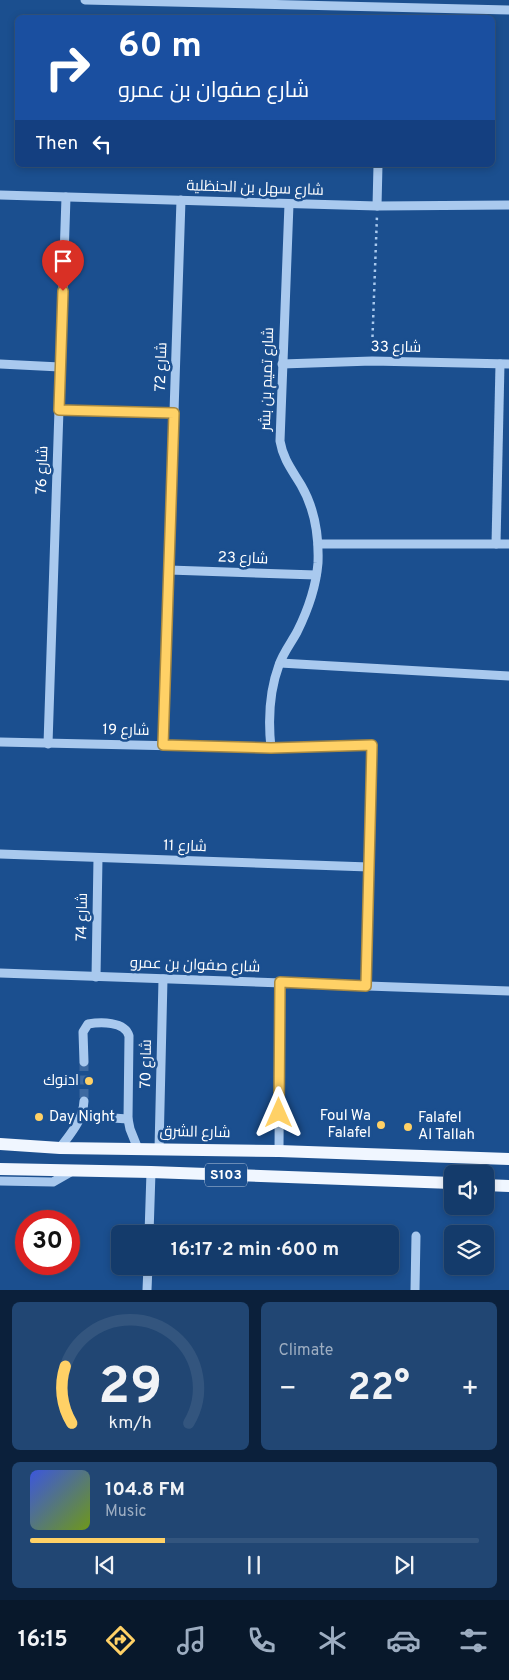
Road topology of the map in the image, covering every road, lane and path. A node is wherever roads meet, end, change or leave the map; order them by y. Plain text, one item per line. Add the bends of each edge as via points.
1 (86, 0) edge
2 (331, 3) edge
3 (382, 8) junction
4 (509, 10) edge
5 (382, 15) edge
6 (378, 167) edge
7 (0, 194) edge
8 (66, 196) junction
9 (181, 200) junction
10 (289, 204) junction
11 (377, 206) junction
12 (509, 206) edge
13 (372, 361) junction
14 (0, 364) edge
15 (282, 364) junction
16 (505, 364) edge
17 (60, 367) junction
18 (59, 410) junction
19 (174, 413) junction
20 (318, 544) junction
21 (496, 544) junction
22 (509, 544) edge
23 (169, 570) junction
24 (316, 575) junction
25 (280, 663) junction
26 (509, 676) edge
27 (0, 742) edge
28 (48, 744) junction
29 (163, 745) junction
30 (271, 748) junction
31 (0, 854) edge
32 (98, 858) junction
33 (369, 867) junction
34 (0, 973) edge
35 (96, 977) junction
36 (163, 979) junction
37 (280, 982) junction
38 (366, 986) junction
39 (509, 991) edge
40 (84, 1062) tunnel mouth
41 (84, 1101) tunnel mouth
42 (82, 1116) junction
43 (128, 1118) junction
44 (0, 1144) edge
45 (60, 1148) junction
46 (138, 1149) junction
47 (159, 1149) junction
48 (279, 1151) junction
49 (509, 1158) edge
50 (0, 1170) edge
51 (74, 1170) junction
52 (151, 1172) junction
53 (0, 1181) edge
54 (444, 1184) edge
55 (494, 1186) edge
56 (508, 1187) edge
57 (149, 1225) edge
58 (416, 1236) dead end
59 (148, 1275) edge
60 (148, 1290) edge
61 (415, 1290) edge

1 - 2 street
2 - 3 street
3 - 4 street
3 - 5 street
6 - 11 street
7 - 8 street, شارع سهل بن الحنظلية
8 - 9 street, شارع سهل بن الحنظلية
8 - 17 street, شارع 76
9 - 10 street, شارع سهل بن الحنظلية
9 - 19 street, شارع 72
10 - 11 street, شارع سهل بن الحنظلية
10 - 15 street, شارع تميم بن بشر
11 - 12 street, شارع سهل بن الحنظلية
11 - 13 path
13 - 15 street, شارع 33
13 - 16 street, شارع 33
14 - 17 street
15 - 20 street, شارع تميم بن بشر via 280,441 284,460 312,508
16 - 21 street
17 - 18 street, شارع 76
18 - 19 street
18 - 28 street, شارع 76
19 - 23 street, شارع 72
20 - 21 street
20 - 24 street, شارع تميم بن بشر
21 - 22 street
23 - 24 street, شارع 23
23 - 29 street, شارع 72
24 - 25 street, شارع تميم بن بشر via 305,616
25 - 26 street
25 - 30 street, شارع تميم بن بشر via 269,713
27 - 28 street, شارع 19
28 - 29 street, شارع 19
29 - 30 street, شارع 19
30 - 33 street, شارع 19 via 372,745
31 - 32 street, شارع 11
32 - 33 street, شارع 11
32 - 35 street, شارع 74
33 - 38 street
34 - 35 street, شارع صفوان بن عمرو
35 - 36 street, شارع صفوان بن عمرو
36 - 37 street, شارع صفوان بن عمرو
36 - 47 street, شارع 70
37 - 38 street, شارع صفوان بن عمرو
37 - 48 street
38 - 39 street, شارع صفوان بن عمرو
40 - 43 street via 83,1032 88,1024 126,1028 129,1036
41 - 42 street
42 - 43 street
42 - 45 street
43 - 46 street
44 - 45 main road, شارع الشرق / S103
45 - 46 main road, شارع الشرق / S103
46 - 47 main road, شارع الشرق / S103
47 - 48 main road, شارع الشرق / S103
48 - 49 main road, شارع الشرق / S103
50 - 51 main road, S103
51 - 52 main road, S103
51 - 53 street via 53,1182
52 - 54 main road, S103
52 - 57 street
55 - 56 main road
58 - 61 street
59 - 60 street

